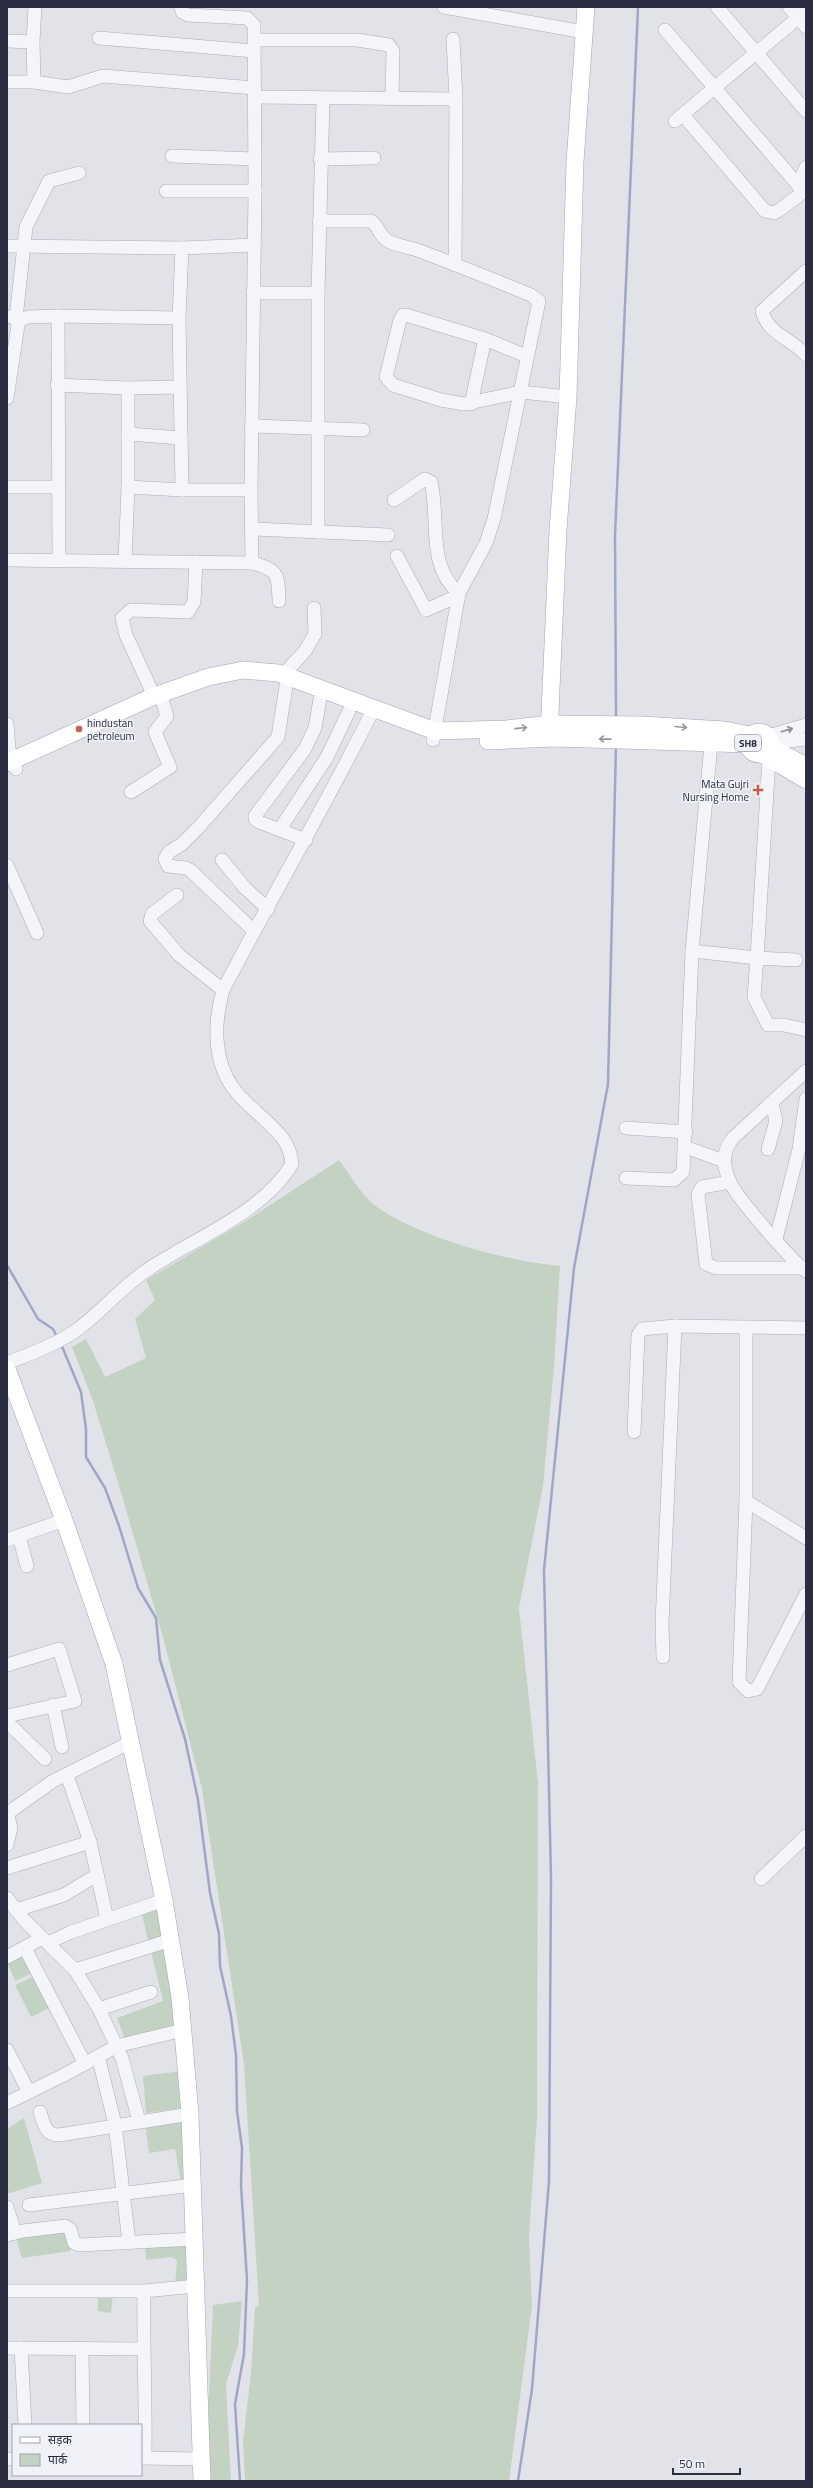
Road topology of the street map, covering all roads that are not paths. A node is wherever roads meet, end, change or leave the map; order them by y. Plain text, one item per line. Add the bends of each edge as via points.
1 (36, 7) edge
2 (181, 7) edge
3 (444, 7) edge
4 (586, 7) edge
5 (717, 7) edge
6 (789, 7) edge
7 (479, 10) edge
8 (803, 19) edge
9 (665, 30) dead end
10 (584, 32) junction
11 (99, 38) dead end
12 (453, 39) dead end
13 (7, 42) edge
14 (33, 42) junction
15 (254, 45) junction
16 (757, 53) junction
17 (7, 82) edge
18 (34, 82) junction
19 (716, 88) junction
20 (255, 92) junction
21 (323, 99) junction
22 (392, 99) junction
23 (456, 99) junction
24 (806, 111) edge
25 (172, 156) dead end
26 (374, 158) dead end
27 (255, 159) junction
28 (320, 159) junction
29 (806, 167) edge
30 (79, 173) dead end
31 (802, 189) edge
32 (166, 191) dead end
33 (255, 191) junction
34 (319, 221) junction
35 (254, 245) junction
36 (7, 246) edge
37 (24, 246) junction
38 (182, 248) junction
39 (455, 265) junction
40 (806, 271) edge
41 (253, 293) junction
42 (318, 293) junction
43 (58, 316) junction
44 (179, 318) junction
45 (13, 319) edge
46 (485, 340) junction
47 (806, 355) edge
48 (526, 356) junction
49 (7, 382) edge
50 (57, 385) junction
51 (180, 387) junction
52 (128, 388) junction
53 (521, 392) junction
54 (568, 397) junction
55 (7, 398) edge
56 (471, 404) junction
57 (251, 426) junction
58 (318, 429) junction
59 (363, 430) dead end
60 (128, 434) junction
61 (181, 438) junction
62 (7, 487) edge
63 (58, 487) junction
64 (128, 487) junction
65 (182, 490) junction
66 (251, 490) junction
67 (394, 500) dead end
68 (253, 529) junction
69 (318, 532) junction
70 (388, 535) dead end
71 (397, 556) dead end
72 (7, 560) edge
73 (59, 560) junction
74 (125, 560) junction
75 (196, 562) junction
76 (252, 563) junction
77 (459, 596) junction
78 (279, 601) dead end
79 (314, 608) dead end
80 (284, 681) junction
81 (320, 699) junction
82 (158, 700) junction
83 (349, 711) junction
84 (371, 714) junction
85 (7, 724) edge
86 (806, 725) edge
87 (550, 731) junction
88 (642, 732) junction
89 (434, 736) junction
90 (806, 739) edge
91 (712, 744) junction
92 (763, 745) junction
93 (806, 766) edge
94 (10, 767) edge
95 (806, 780) edge
96 (131, 792) dead end
97 (280, 828) junction
98 (306, 840) junction
99 (222, 860) dead end
100 (7, 865) edge
101 (177, 895) dead end
102 (268, 909) junction
103 (254, 931) junction
104 (37, 933) dead end
105 (692, 951) junction
106 (758, 958) junction
107 (796, 960) dead end
108 (223, 990) junction
109 (806, 1030) edge
110 (806, 1071) edge
111 (806, 1100) edge
112 (772, 1102) junction
113 (626, 1128) dead end
114 (686, 1132) junction
115 (685, 1147) junction
116 (768, 1149) dead end
117 (724, 1161) junction
118 (626, 1178) dead end
119 (730, 1182) junction
120 (776, 1239) junction
121 (804, 1270) edge
122 (675, 1326) junction
123 (746, 1328) junction
124 (806, 1328) edge
125 (7, 1363) edge
126 (7, 1369) edge
127 (634, 1432) dead end
128 (746, 1501) junction
129 (64, 1520) junction
130 (13, 1538) edge
131 (806, 1538) edge
132 (27, 1566) dead end
133 (806, 1594) edge
134 (662, 1657) dead end
135 (7, 1665) edge
136 (53, 1705) junction
137 (7, 1716) edge
138 (7, 1722) edge
139 (131, 1742) junction
140 (62, 1747) dead end
141 (45, 1759) dead end
142 (67, 1775) junction
143 (8, 1812) edge
144 (806, 1836) edge
145 (90, 1842) junction
146 (7, 1845) edge
147 (7, 1868) edge
148 (98, 1875) junction
149 (761, 1878) dead end
150 (7, 1898) edge
151 (164, 1900) junction
152 (16, 1910) junction
153 (107, 1919) junction
154 (45, 1940) junction
155 (171, 1940) junction
156 (25, 1948) junction
157 (7, 1957) edge
158 (75, 1970) junction
159 (151, 1992) dead end
160 (99, 2010) junction
161 (183, 2030) junction
162 (117, 2046) junction
163 (7, 2050) edge
164 (98, 2056) junction
165 (85, 2064) junction
166 (28, 2092) junction
167 (7, 2102) edge
168 (40, 2112) dead end
169 (190, 2114) junction
170 (139, 2121) junction
171 (115, 2124) junction
172 (193, 2185) junction
173 (123, 2193) junction
174 (29, 2206) dead end
175 (7, 2207) edge
176 (11, 2234) edge
177 (195, 2239) junction
178 (129, 2242) junction
179 (196, 2286) junction
180 (7, 2291) edge
181 (144, 2291) junction
182 (7, 2348) edge
183 (21, 2348) junction
184 (82, 2348) junction
185 (143, 2349) junction
186 (25, 2424) edge
187 (83, 2424) edge
188 (143, 2458) edge
189 (202, 2459) junction
190 (202, 2481) edge

1 - 14 street
2 - 15 street via 182,12 188,14 249,19 254,25
3 - 7 street
4 - 10 main road
5 - 16 street
6 - 8 street
7 - 10 street
8 - 16 street
9 - 19 street
10 - 54 main road via 575,162
11 - 15 street
12 - 23 street
13 - 14 street
14 - 18 street
15 - 20 street
15 - 22 street via 357,40 389,45 393,51
16 - 19 street
16 - 24 street
17 - 18 street
18 - 20 street via 68,88 103,76
19 - 31 street
19 - 31 street via 679,118 765,211 774,213
20 - 21 street
20 - 27 street
21 - 22 street
21 - 28 street
22 - 23 street
23 - 39 street
25 - 27 street
26 - 28 street
27 - 33 street
28 - 34 street
29 - 31 street
30 - 37 street via 53,178 45,184 28,221
32 - 33 street
33 - 35 street
34 - 39 street via 371,221 377,224 380,233 389,242 408,246
34 - 42 street
35 - 38 street
35 - 41 street
36 - 37 street
37 - 38 street
37 - 45 street
38 - 44 street
39 - 48 street via 531,295 539,301
40 - 47 street via 762,311 763,316 780,337 801,349
41 - 42 street
41 - 57 street
42 - 58 street
43 - 44 street
43 - 45 street
43 - 50 street
44 - 51 street
45 - 49 street
46 - 48 street
46 - 56 street
46 - 56 street via 403,315 386,372 388,381 393,385 441,400
48 - 53 street
49 - 55 street
50 - 52 street
50 - 63 street
51 - 52 street
51 - 61 street
52 - 60 street
53 - 54 street
53 - 56 street
53 - 77 street via 494,519 486,543
54 - 87 main road via 558,530
57 - 58 street
57 - 66 street
58 - 59 street
58 - 69 street
60 - 61 street
60 - 64 street
61 - 65 street
62 - 63 street
63 - 73 street
64 - 65 street
64 - 74 street
65 - 66 street
66 - 68 street
67 - 77 street via 425,479 431,482 439,562
68 - 69 street
68 - 76 street
69 - 70 street
71 - 77 street via 426,610
72 - 73 street
73 - 74 street
74 - 75 street
75 - 76 street
75 - 82 street via 194,602 188,612 131,610 122,618 124,629
76 - 78 street via 275,572 278,577
77 - 89 street
79 - 80 street via 315,634
80 - 81 main road
80 - 82 main road via 255,670 228,672 208,677
80 - 84 main road
80 - 103 street via 278,737 198,828 165,859 168,866 190,870
81 - 83 main road
81 - 97 street via 315,728 305,749 255,816 259,822
82 - 94 main road
82 - 96 street via 167,716 155,732 170,767
83 - 84 main road
83 - 97 street via 327,757
84 - 89 main road
84 - 98 street
85 - 94 street
92 -> 86 street
87 - 88 main road
87 - 89 main road via 507,729
88 - 91 main road
88 -> 92 main road via 724,730
90 - 92 street
91 - 92 main road
91 - 105 street
92 - 93 main road, SH8
92 - 95 main road, SH8
92 - 106 street
97 - 98 street
98 - 102 street
99 - 102 street via 245,888
100 - 104 street
101 - 108 street via 152,914 150,922 179,955
102 - 103 street
103 - 108 street
105 - 106 street
105 - 114 street
106 - 107 street
106 - 109 street via 754,997 766,1022 772,1026 784,1025
108 - 125 street via 217,1028 217,1050 227,1079 233,1089 281,1135 288,1145 292,1164 281,1182 269,1192 146,1271 78,1329 66,1337
110 - 112 street
111 - 120 street via 799,1149
112 - 116 street via 776,1121
112 - 117 street via 730,1142
113 - 114 street
114 - 115 street
115 - 117 street
115 - 118 street via 683,1172 674,1180
117 - 119 street
119 - 120 street
119 - 121 street via 702,1187 698,1194 706,1264 716,1268
120 - 121 street
122 - 123 street
122 - 127 street via 644,1328 638,1335
122 - 134 street
123 - 124 street
123 - 128 street
126 - 129 main road
128 - 131 street
128 - 133 street via 739,1682 748,1691 757,1689
129 - 130 street
129 - 139 main road via 114,1664
130 - 132 street
135 - 136 street via 59,1649 75,1701
136 - 137 street
136 - 140 street
138 - 141 street
139 - 142 street
139 - 151 main road
142 - 143 street via 45,1785
142 - 145 street
143 - 146 street via 11,1828
144 - 149 street
145 - 147 street
145 - 148 street
148 - 152 street via 64,1895
148 - 153 street
150 - 152 street
151 - 153 street
151 - 155 main road
152 - 154 street
153 - 154 street
154 - 156 street
154 - 158 street
155 - 158 street
155 - 161 main road
156 - 157 street
156 - 165 street
158 - 160 street
159 - 160 street
160 - 162 street
161 - 162 street
161 - 169 main road
162 - 164 street
162 - 170 street
163 - 166 street
164 - 165 street
164 - 171 street
165 - 166 street
166 - 167 street
168 - 171 street via 47,2132 54,2135
169 - 170 street
169 - 172 main road
170 - 171 street
171 - 173 street
172 - 173 street
172 - 177 main road
173 - 174 street
173 - 178 street
175 - 176 street
176 - 178 street via 65,2226 70,2229 72,2241 76,2244
177 - 178 street
177 - 179 main road
179 - 181 street
179 - 189 main road
180 - 181 street
181 - 185 street
182 - 183 street
183 - 184 street
183 - 186 street
184 - 185 street
184 - 187 street
185 - 188 street via 147,2394
188 - 189 street
189 - 190 main road

